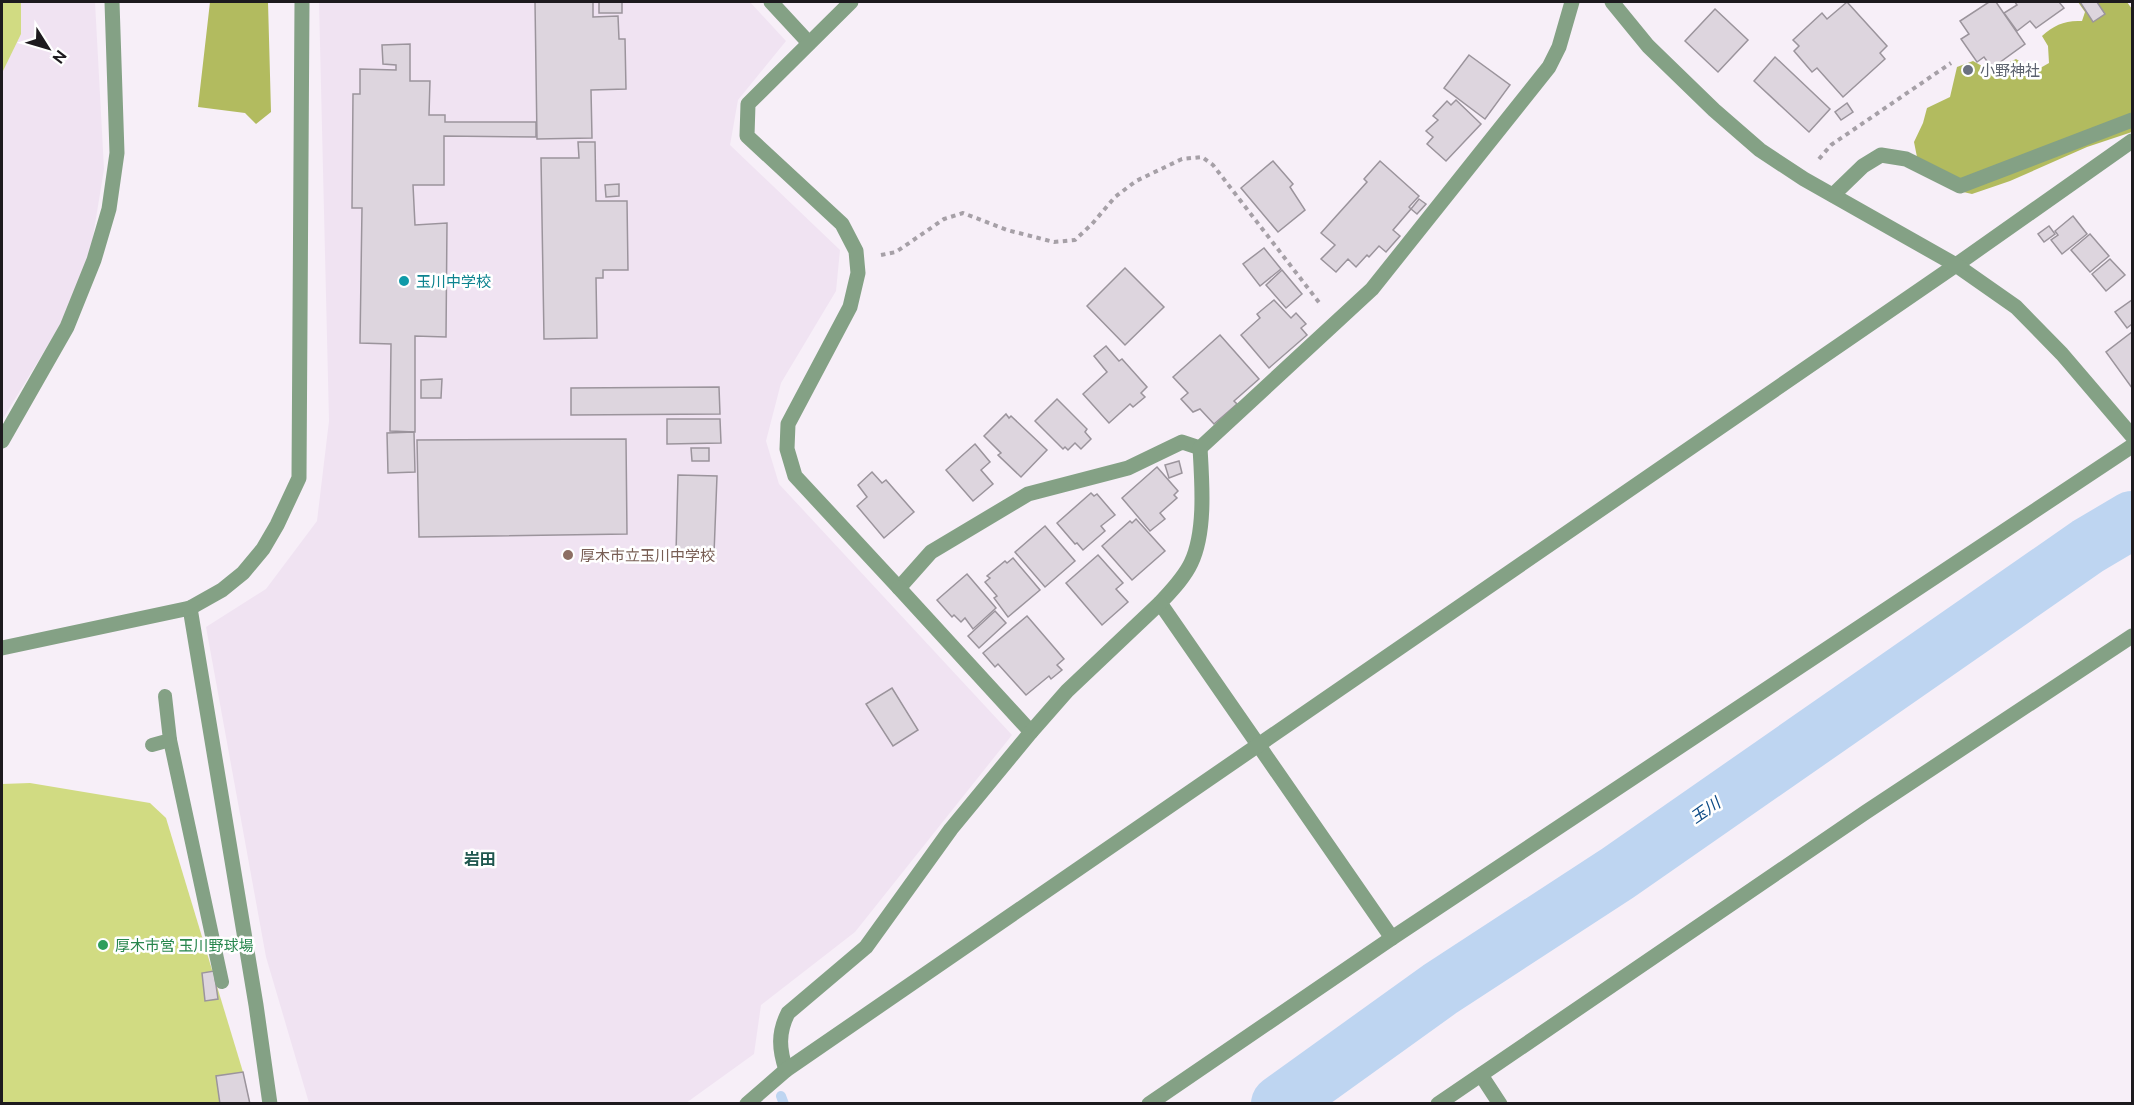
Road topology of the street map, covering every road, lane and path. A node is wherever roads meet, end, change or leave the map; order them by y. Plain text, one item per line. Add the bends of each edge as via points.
1 (112, 2) edge
2 (302, 2) edge
3 (771, 2) edge
4 (851, 2) edge
5 (1572, 2) edge
6 (1611, 2) edge
7 (809, 42) junction
8 (1952, 63) dead end
9 (2133, 120) edge
10 (2133, 141) edge
11 (1804, 179) junction
12 (1833, 195) junction
13 (857, 261) junction
14 (1956, 265) junction
15 (1336, 324) junction
16 (2133, 436) edge
17 (2, 441) edge
18 (2133, 446) edge
19 (1200, 448) junction
20 (899, 588) junction
21 (1160, 603) junction
22 (190, 608) junction
23 (2133, 636) edge
24 (2, 648) edge
25 (165, 696) dead end
26 (1031, 732) junction
27 (170, 740) junction
28 (1258, 744) junction
29 (152, 746) dead end
30 (1392, 938) junction
31 (222, 982) dead end
32 (786, 1070) junction
33 (1481, 1075) junction
34 (270, 1104) edge
35 (747, 1104) edge
36 (1149, 1104) edge
37 (1438, 1104) edge
38 (1500, 1104) edge

1 - 17 street via 117,153 109,209 67,327
2 - 22 street via 299,478 268,541 243,573
3 - 7 street
4 - 7 street
5 - 15 street via 1549,67 1372,289
6 - 11 street via 1648,46 1714,110 1760,150
7 - 13 street via 748,104 747,136 842,224
8 - 11 path via 1831,145
9 - 12 street via 1960,186 1906,159 1881,155 1863,166
10 - 14 street
11 - 12 street
12 - 14 street
13 - 15 path via 896,252 944,219 963,213 1006,230 1054,242 1075,240 1115,197 1136,181 1182,159 1202,158 1213,165
13 - 20 street via 850,307 788,424 787,450 795,476
14 - 16 street via 2016,307
14 - 28 street
15 - 19 street
18 - 30 street
19 - 20 street via 1182,442 1128,468 1028,494 931,552
19 - 21 street via 1200,528 1192,561
20 - 26 street
21 - 26 street via 1067,691
21 - 28 street
22 - 24 street
22 - 34 street
23 - 33 street via 1856,818
25 - 27 lane
26 - 32 street via 951,829 866,947 788,1013 781,1027 781,1055
27 - 29 lane
27 - 31 lane
28 - 30 street
28 - 32 street
30 - 36 street
32 - 35 street
33 - 37 street
33 - 38 street

